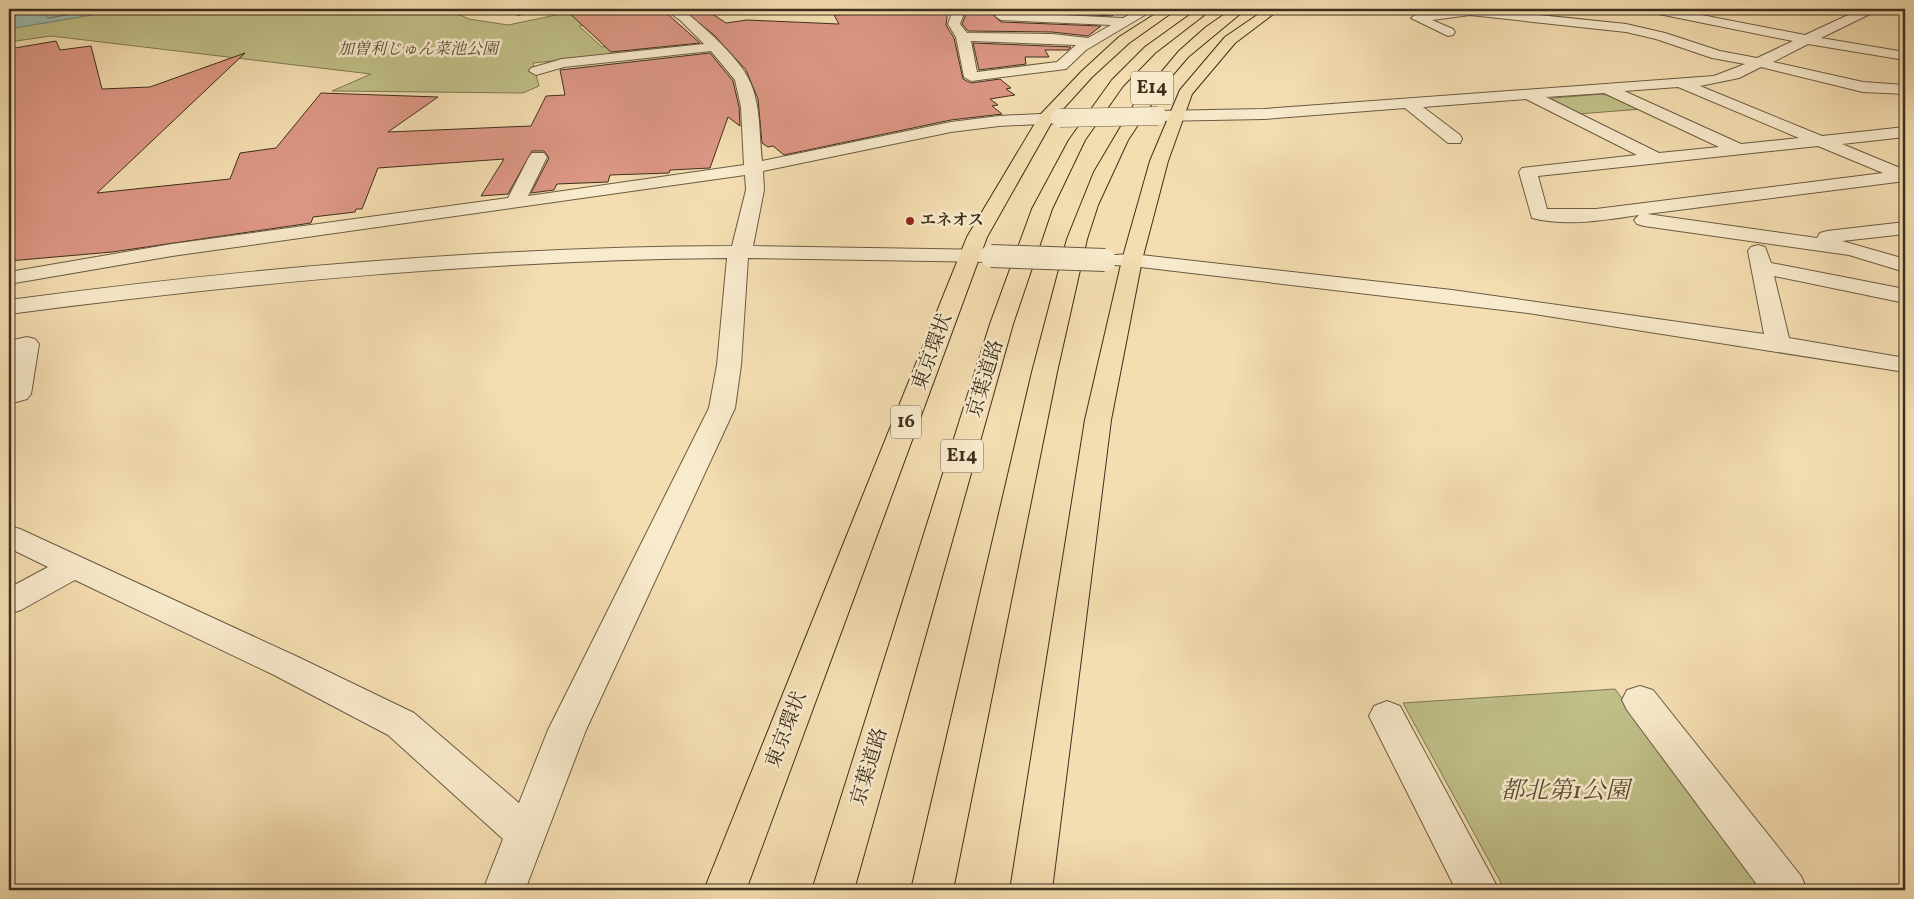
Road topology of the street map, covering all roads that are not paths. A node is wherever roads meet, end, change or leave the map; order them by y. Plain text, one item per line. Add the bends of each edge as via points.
1 (23, 9) edge
2 (514, 9) edge
3 (527, 9) edge
4 (670, 9) edge
5 (1149, 9) edge
6 (1171, 9) edge
7 (1206, 9) edge
8 (1240, 9) edge
9 (1274, 9) edge
10 (1450, 9) edge
11 (1654, 9) edge
12 (1729, 9) edge
13 (1870, 9) edge
14 (9, 11) edge
15 (1004, 12) edge
16 (1467, 12) junction
17 (960, 14) edge
18 (984, 16) dead end
19 (1706, 19) junction
20 (1126, 22) junction
21 (1448, 32) dead end
22 (963, 37) junction
23 (1808, 40) junction
24 (1090, 42) junction
25 (714, 47) junction
26 (1902, 54) edge
27 (1760, 62) junction
28 (536, 71) dead end
29 (1683, 84) junction
30 (1605, 88) junction
31 (1905, 90) edge
32 (1527, 93) junction
33 (1407, 102) junction
34 (1166, 116) junction
35 (1053, 118) junction
36 (1905, 132) edge
37 (1454, 139) dead end
38 (1819, 141) junction
39 (1740, 149) junction
40 (538, 157) dead end
41 (1656, 158) junction
42 (753, 169) junction
43 (1905, 176) edge
44 (515, 203) junction
45 (1596, 215) junction
46 (1905, 228) edge
47 (1754, 235) junction
48 (1796, 240) junction
49 (738, 253) junction
50 (981, 256) junction
51 (1132, 260) junction
52 (1905, 266) edge
53 (1761, 267) junction
54 (9, 278) edge
55 (1905, 296) edge
56 (9, 308) edge
57 (1778, 343) junction
58 (9, 348) edge
59 (1905, 365) edge
60 (9, 396) edge
61 (9, 536) edge
62 (74, 567) junction
63 (9, 602) edge
64 (1640, 700) dead end
65 (1388, 716) dead end
66 (526, 834) junction
67 (504, 890) edge
68 (725, 890) edge
69 (833, 890) edge
70 (932, 890) edge
71 (1030, 890) edge
72 (1478, 890) edge
73 (1786, 890) edge

1 - 14 street
2 - 3 street
4 - 25 street via 684,17
5 - 20 street
6 - 35 highway, 東京環状 / 16 via 1124,40 1087,74
7 - 69 highway, 京葉道路 / E14 via 1156,44 1118,82 1076,141 1044,207 996,346
8 - 70 highway, E14 via 1202,35 1153,87 1116,146 1090,204 1048,356
9 - 34 highway via 1230,40
10 - 16 street
11 - 19 street
12 - 19 street
13 - 23 street
15 - 18 street
15 - 20 street
16 - 21 street via 1417,18
16 - 27 street via 1626,28 1717,55
17 - 22 street via 954,24
19 - 23 street
20 - 24 street
22 - 24 street via 1052,38
22 - 24 street via 971,77 1061,66 1081,46
23 - 26 street
23 - 27 street
25 - 28 street via 562,63
25 - 42 street via 742,80 749,107
27 - 29 street via 1734,75
27 - 31 street via 1863,87
29 - 30 street
29 - 38 street
30 - 32 street
30 - 39 street
32 - 33 street
32 - 41 street
33 - 34 street via 1264,114
33 - 37 street
34 - 35 street, bridge
34 - 51 highway via 1159,161
35 - 42 street via 951,127
35 - 50 highway, 東京環状 / 16 via 977,237
36 - 38 street
38 - 39 street
38 - 43 street
39 - 41 street
40 - 44 street
41 - 45 street via 1528,172 1539,214
42 - 44 street
42 - 49 street via 755,190 746,242
43 - 45 street
44 - 54 street via 172,250
45 - 47 street via 1674,222
46 - 48 street
47 - 48 street
47 - 53 street
48 - 52 street via 1852,249
49 - 50 street via 880,252
49 - 56 street via 580,256 360,270
49 - 66 street via 729,365 722,408 567,730
50 - 51 street, bridge
50 - 68 highway, 東京環状 / 16 via 960,277
51 - 57 street via 1300,278
51 - 71 highway via 1098,420
53 - 55 street
53 - 57 street
57 - 59 street
58 - 60 street via 27,344 18,394
61 - 62 street
62 - 63 street
62 - 66 street via 286,666 401,724
64 - 73 street
65 - 72 street
66 - 67 street

